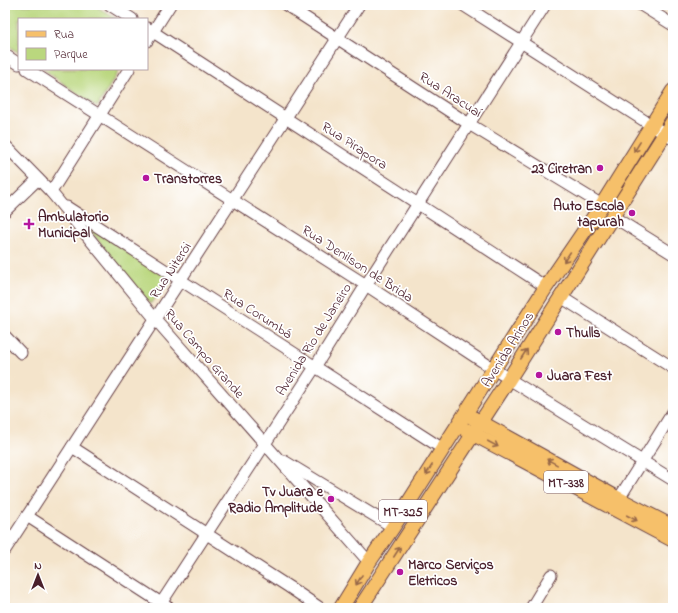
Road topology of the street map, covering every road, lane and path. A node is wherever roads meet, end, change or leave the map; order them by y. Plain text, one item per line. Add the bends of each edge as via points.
1 (110, 5) edge
2 (170, 5) edge
3 (286, 5) edge
4 (359, 5) edge
5 (463, 5) edge
6 (545, 5) edge
7 (641, 5) edge
8 (130, 18) edge
9 (673, 26) edge
10 (149, 34) edge
11 (338, 38) junction
12 (521, 42) junction
13 (5, 55) edge
14 (18, 63) edge
15 (29, 70) edge
16 (128, 70) edge
17 (673, 91) edge
18 (100, 115) junction
19 (286, 119) junction
20 (673, 121) edge
21 (469, 124) junction
22 (651, 125) junction
23 (669, 136) edge
24 (5, 145) edge
25 (38, 179) junction
26 (51, 192) junction
27 (233, 200) junction
28 (58, 201) junction
29 (418, 204) junction
30 (602, 205) junction
31 (5, 212) edge
32 (612, 216) junction
33 (673, 254) edge
34 (181, 280) junction
35 (366, 285) junction
36 (546, 287) junction
37 (561, 297) junction
38 (156, 320) junction
39 (5, 336) edge
40 (21, 353) dead end
41 (315, 367) junction
42 (673, 368) edge
43 (494, 370) junction
44 (508, 379) junction
45 (673, 412) edge
46 (462, 420) junction
47 (477, 428) junction
48 (264, 443) junction
49 (72, 447) junction
50 (443, 449) junction
51 (275, 455) junction
52 (643, 461) junction
53 (673, 480) edge
54 (616, 503) junction
55 (27, 516) junction
56 (393, 527) junction
57 (673, 527) edge
58 (206, 534) junction
59 (673, 540) edge
60 (5, 550) edge
61 (369, 562) junction
62 (551, 575) dead end
63 (163, 606) edge
64 (320, 608) edge
65 (341, 608) edge
66 (361, 608) edge
67 (531, 608) edge

1 - 8 street
2 - 10 street
3 - 11 street, Rua Aracuaí
4 - 11 street, Rua Niterói
5 - 12 street
6 - 12 street, Avenida Rio de Janeiro
7 - 9 street
10 - 19 street, Rua Pirapora
11 - 19 street, Rua Niterói
11 - 21 street, Rua Aracuaí
12 - 21 street, Avenida Rio de Janeiro
12 - 22 street
13 - 14 street
15 - 18 street, Rua Denilson de Brida
16 - 18 street
17 - 22 main road, Avenida Arinos / MT-325
18 - 26 street
18 - 27 street, Rua Denilson de Brida
19 - 27 street, Rua Niterói
19 - 29 street, Rua Pirapora
20 - 23 main road, Avenida Arinos / MT-325
21 - 29 street, Avenida Rio de Janeiro
21 - 30 street, Rua Aracuaí
22 - 23 street
22 -> 30 main road, Avenida Arinos / MT-325
23 - 32 main road, Avenida Arinos / MT-325
24 - 25 street, Rua Campo Grande
25 - 26 street, Rua Campo Grande
25 - 31 street
26 - 28 street, Rua Campo Grande
27 - 34 street, Rua Niterói
27 - 35 street, Rua Denilson de Brida
28 - 34 street, Rua Corumbá
28 - 38 street, Rua Campo Grande
29 - 35 street, Avenida Rio de Janeiro
29 - 36 street, Rua Pirapora
30 -> 36 main road, Avenida Arinos / MT-325
32 - 33 street
32 - 37 main road, Avenida Arinos / MT-325
34 - 38 street, Rua Niterói
34 - 41 street, Rua Corumbá
35 - 41 street, Avenida Rio de Janeiro
35 - 43 street, Rua Denilson de Brida
36 - 43 main road, Avenida Arinos / MT-325
37 - 42 street
44 -> 37 main road, Avenida Arinos / MT-325
38 - 48 street, Rua Campo Grande
38 - 49 street, Rua Niterói
39 - 40 street
41 - 48 street, Avenida Rio de Janeiro
41 - 50 street, Rua Corumbá
43 - 44 street, Rua Denilson de Brida
43 - 46 main road, Avenida Arinos / MT-325
44 - 47 main road, Avenida Arinos / MT-325
44 - 52 street, Rua Denilson de Brida
45 - 52 street
46 - 47 main road, MT-338
46 - 50 main road, Avenida Arinos / MT-325
47 - 54 main road, MT-338
66 -> 47 main road, Avenida Arinos / MT-325
48 - 51 street, Rua Campo Grande
48 - 58 street, Avenida Rio de Janeiro
49 - 55 street, Rua Niterói
49 - 58 street
50 -> 56 main road, Avenida Arinos / MT-325
51 - 56 street
51 - 61 street, Rua Campo Grande
52 - 53 street, Rua Denilson de Brida
52 - 54 street
54 - 57 main road, MT-338
54 -> 59 main road, MT-338
55 - 60 street, Rua Niterói
55 - 63 street
56 - 61 main road, Avenida Arinos / MT-325
58 - 63 street, Avenida Rio de Janeiro
58 - 64 street
61 -> 65 main road, Avenida Arinos / MT-325
62 - 67 street

